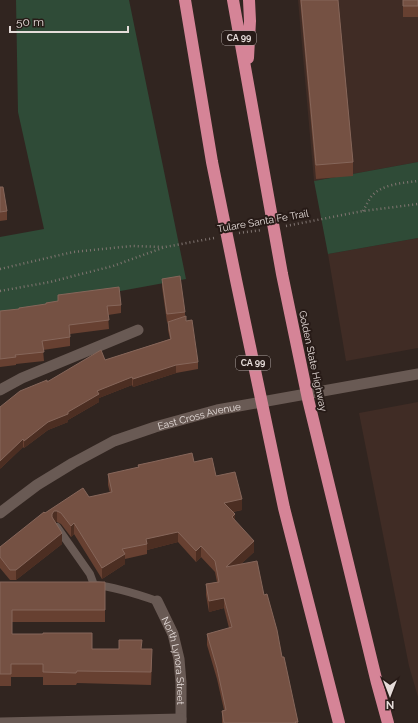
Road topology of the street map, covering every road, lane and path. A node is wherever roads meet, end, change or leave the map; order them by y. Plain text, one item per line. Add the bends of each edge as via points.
1 (185, 0) edge
2 (233, 0) edge
3 (248, 0) edge
4 (246, 77) junction
5 (418, 181) edge
6 (418, 204) edge
7 (363, 211) junction
8 (279, 227) dead end
9 (264, 229) dead end
10 (233, 234) dead end
11 (217, 237) dead end
12 (165, 247) junction
13 (0, 269) edge
14 (0, 291) edge
15 (138, 330) dead end
16 (418, 374) edge
17 (0, 390) edge
18 (0, 513) edge
19 (56, 527) edge
20 (156, 600) joint
21 (181, 721) edge
22 (0, 722) edge
23 (339, 723) edge
24 (388, 723) edge

1 - 23 highway, CA 99 via 212,162 284,508
2 - 4 highway, Golden State Highway / CA 99
3 - 4 highway via 250,21
4 - 24 highway, Golden State Highway / CA 99 via 308,399
5 - 7 path via 383,188 372,196
6 - 7 path, Tulare Santa Fe Trail
7 - 8 path, Tulare Santa Fe Trail
9 - 10 path, Tulare Santa Fe Trail
11 - 12 path, Tulare Santa Fe Trail
12 - 13 path, Tulare Santa Fe Trail via 132,246 73,252
12 - 14 path, Tulare Santa Fe Trail via 113,266 50,282
15 - 17 street via 22,378
16 - 18 street, East Cross Avenue via 217,410 155,427 114,441 73,463 37,485
19 - 20 lane via 90,574 90,585 131,592
20 - 21 street, North Lynora Street via 173,634 177,653 181,683
21 - 22 street

